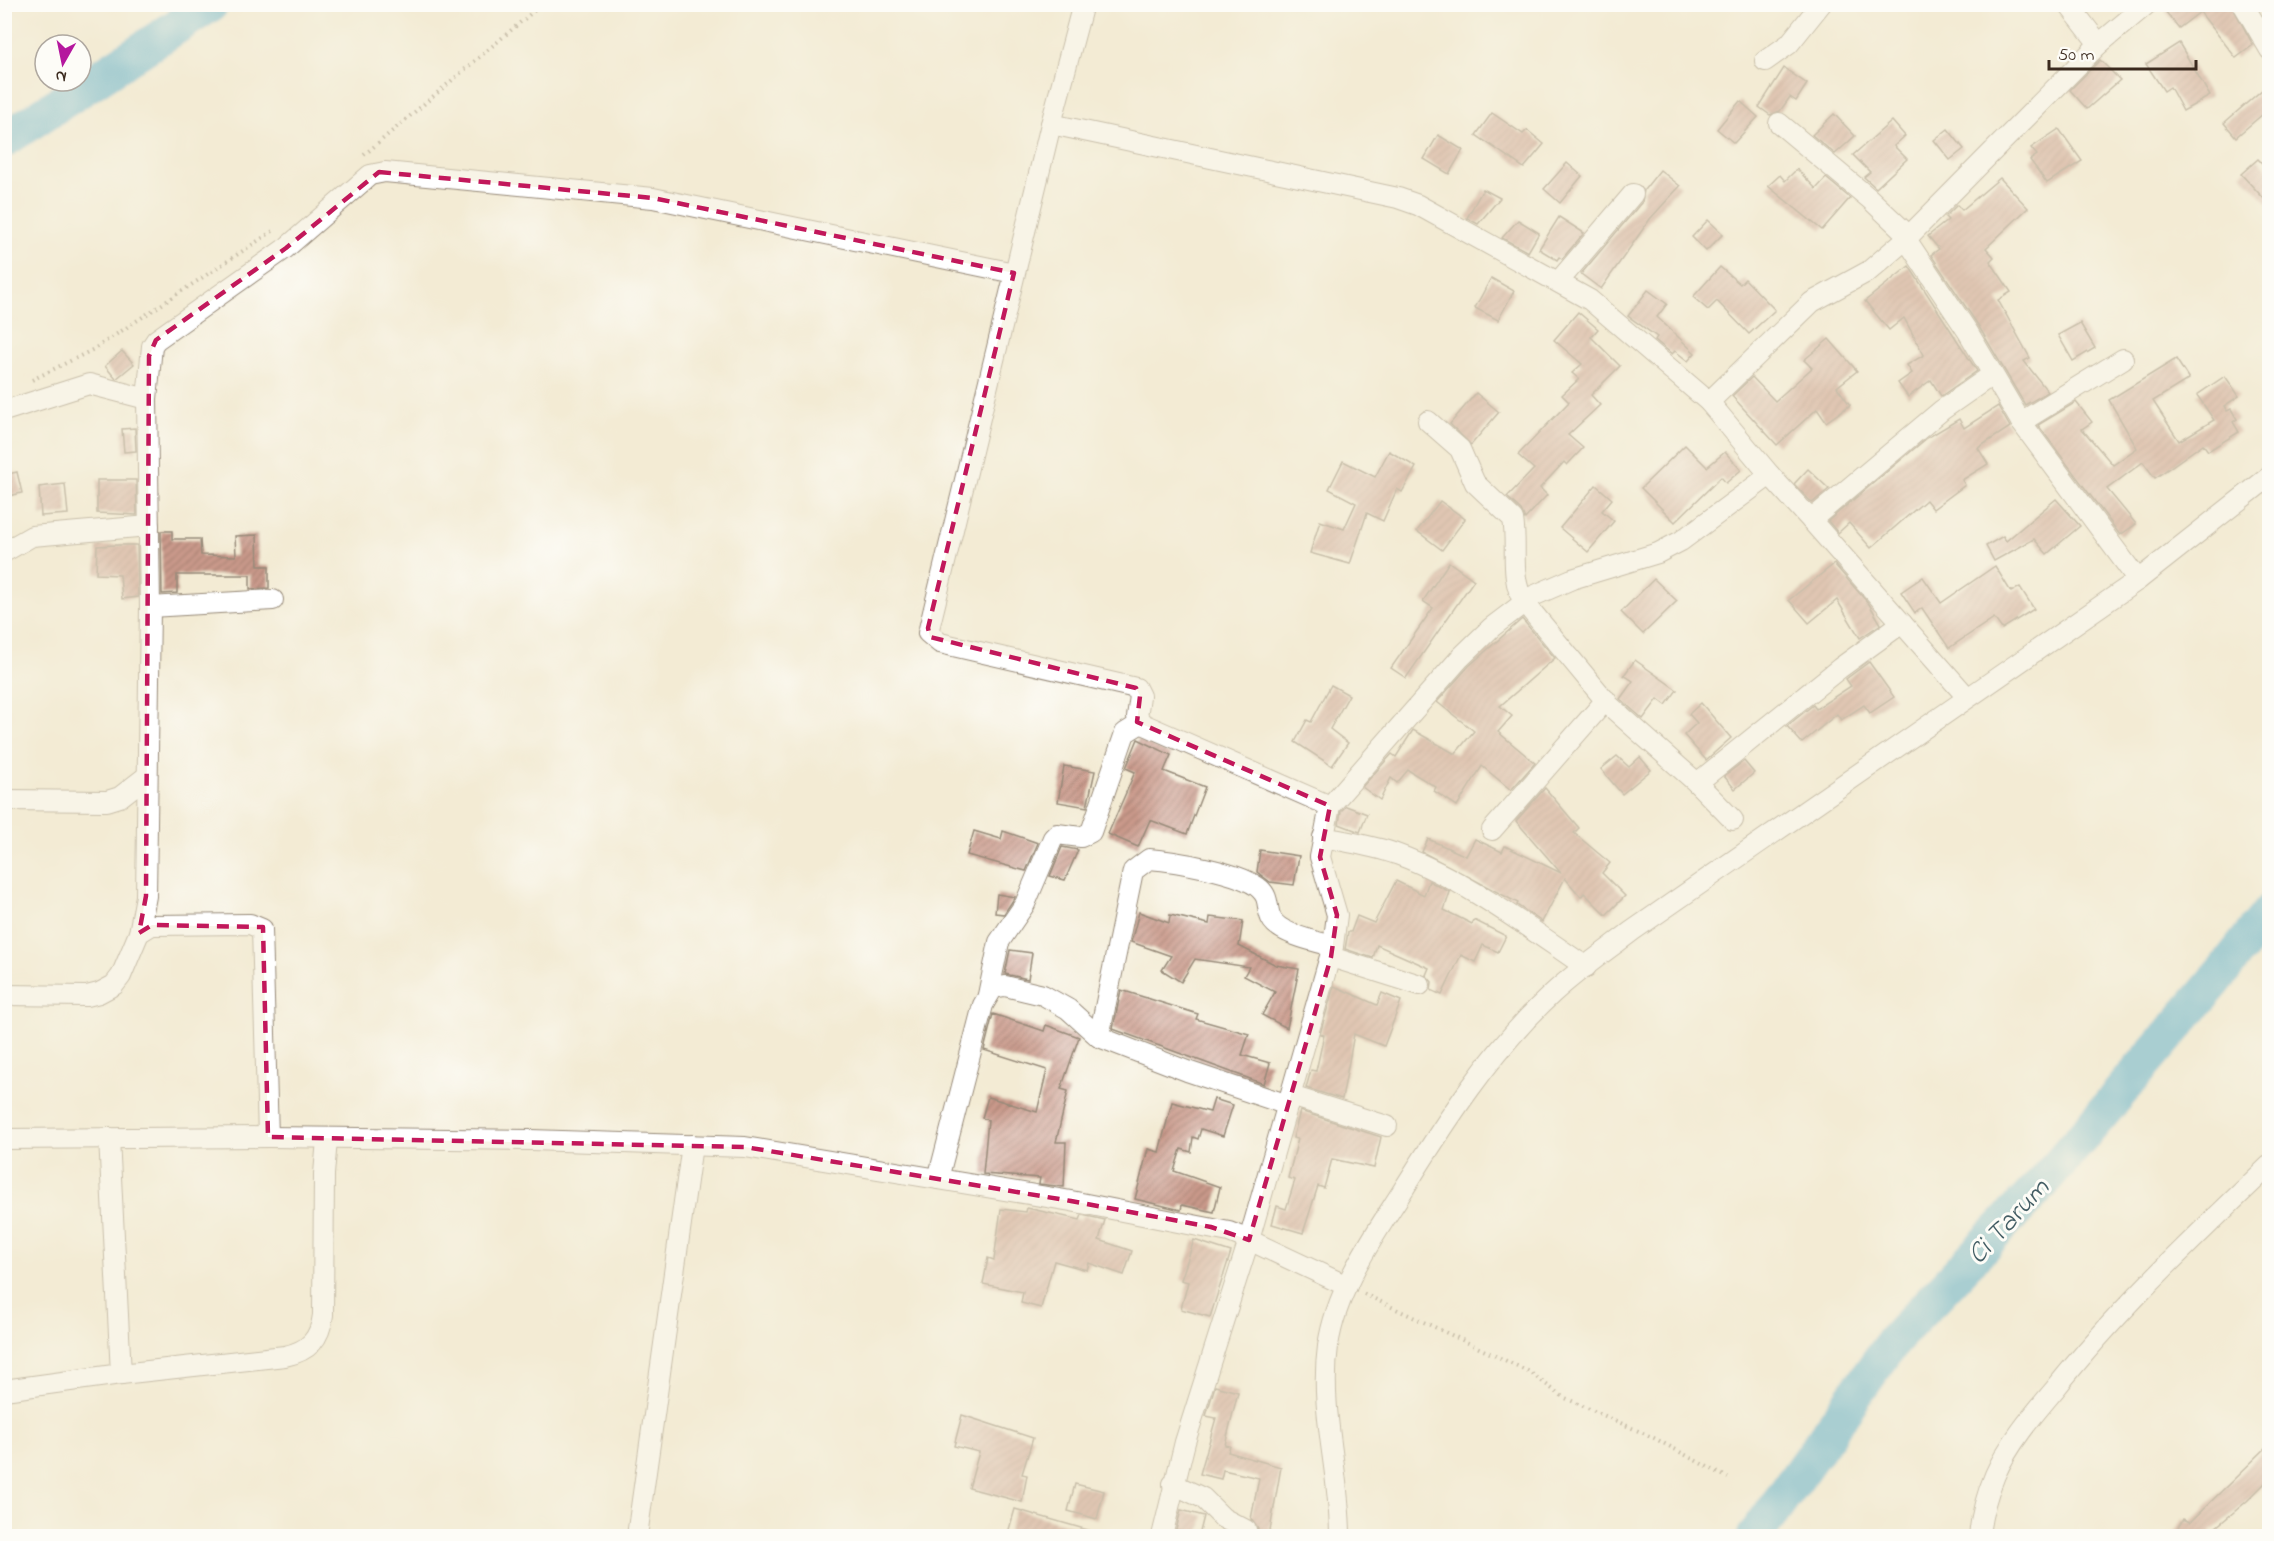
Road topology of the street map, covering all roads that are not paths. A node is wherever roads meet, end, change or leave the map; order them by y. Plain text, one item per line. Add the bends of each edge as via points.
1 (1083, 4) edge
2 (1821, 4) edge
3 (2068, 4) edge
4 (2147, 4) edge
5 (2242, 4) edge
6 (2098, 44) junction
7 (2270, 50) edge
8 (1765, 61) dead end
9 (1779, 123) dead end
10 (1051, 124) junction
11 (1633, 194) dead end
12 (1907, 237) junction
13 (1014, 273) junction
14 (1559, 281) junction
15 (2123, 359) dead end
16 (1992, 375) junction
17 (147, 399) junction
18 (1709, 402) junction
19 (4, 411) edge
20 (1428, 421) dead end
21 (2020, 422) junction
22 (1770, 475) junction
23 (2270, 476) edge
24 (1811, 520) junction
25 (149, 526) junction
26 (4, 552) edge
27 (2138, 580) junction
28 (273, 600) dead end
29 (1524, 602) junction
30 (150, 607) junction
31 (1902, 623) junction
32 (1967, 697) junction
33 (1606, 700) junction
34 (1141, 723) junction
35 (147, 777) junction
36 (1697, 783) junction
37 (4, 800) edge
38 (1330, 806) junction
39 (1733, 820) dead end
40 (1491, 830) dead end
41 (1323, 837) junction
42 (139, 933) junction
43 (1332, 952) junction
44 (1586, 967) junction
45 (1420, 986) dead end
46 (4, 995) edge
47 (988, 995) junction
48 (1098, 1036) junction
49 (1290, 1100) junction
50 (1387, 1126) dead end
51 (268, 1137) junction
52 (4, 1138) edge
53 (109, 1138) junction
54 (327, 1140) junction
55 (692, 1145) junction
56 (2270, 1165) edge
57 (938, 1179) junction
58 (1249, 1240) junction
59 (1347, 1286) junction
60 (121, 1374) junction
61 (4, 1390) edge
62 (1173, 1484) junction
63 (1246, 1530) dead end
64 (637, 1536) edge
65 (1162, 1536) edge
66 (1340, 1536) edge
67 (1979, 1536) edge

1 - 10 street
2 - 8 street via 1789,44
3 - 6 street
4 - 6 street
5 - 7 street
6 - 12 street
9 - 12 street via 1870,199
10 - 13 street
10 - 14 street via 1398,198
11 - 14 street
12 - 16 street
12 - 18 street via 1869,271 1829,291 1795,316
13 - 17 street via 653,198 379,172 370,175 286,248 154,342 149,356
13 - 34 street via 928,633 940,643 1136,688 1140,692 1137,717
14 - 18 street via 1590,300
15 - 21 street
16 - 21 street
16 - 24 street via 1942,410
17 - 19 street via 89,384
17 - 25 street
18 - 22 street
20 - 29 street via 1460,449 1475,483 1513,519 1514,577
21 - 27 street
22 - 24 street
22 - 29 street via 1720,515 1658,553 1572,579
23 - 27 street
24 - 31 street
25 - 26 street via 32,536
25 - 30 street
27 - 32 street
28 - 30 street
29 - 33 street
29 - 38 street via 1460,658
30 - 35 street
31 - 32 street
31 - 36 street
32 - 44 street
33 - 36 street
33 - 40 street
34 - 38 street
34 - 47 street via 1125,734 1091,832 1081,837 1063,834 1053,838 1025,904 999,942
35 - 37 street via 120,797 107,801
35 - 42 street via 146,897
36 - 39 street
38 - 41 street
41 - 43 street via 1321,867 1337,915
41 - 44 street via 1370,847 1423,866 1487,902
42 - 46 street via 121,976 99,993
42 - 51 street via 152,926 250,924 262,929
43 - 45 street
43 - 48 street via 1279,927 1271,919 1268,898 1245,879 1149,859 1133,871
43 - 49 street
44 - 59 street via 1553,993 1496,1054 1428,1150
47 - 48 street via 1001,986 1043,995 1068,1009
47 - 57 street
48 - 49 street via 1187,1071
49 - 50 street
49 - 58 street
51 - 53 street
51 - 54 street
52 - 53 street
53 - 60 street
54 - 55 street
54 - 60 street via 323,1315 314,1343 300,1353 285,1356
55 - 57 street via 745,1147
55 - 64 street
56 - 67 street via 2167,1264 2085,1351 2034,1414 1995,1476
57 - 58 street via 1211,1227
58 - 59 street
58 - 62 street
59 - 66 street via 1329,1343 1326,1377 1327,1429
60 - 61 street
62 - 63 street via 1203,1498 1223,1518
62 - 65 street

